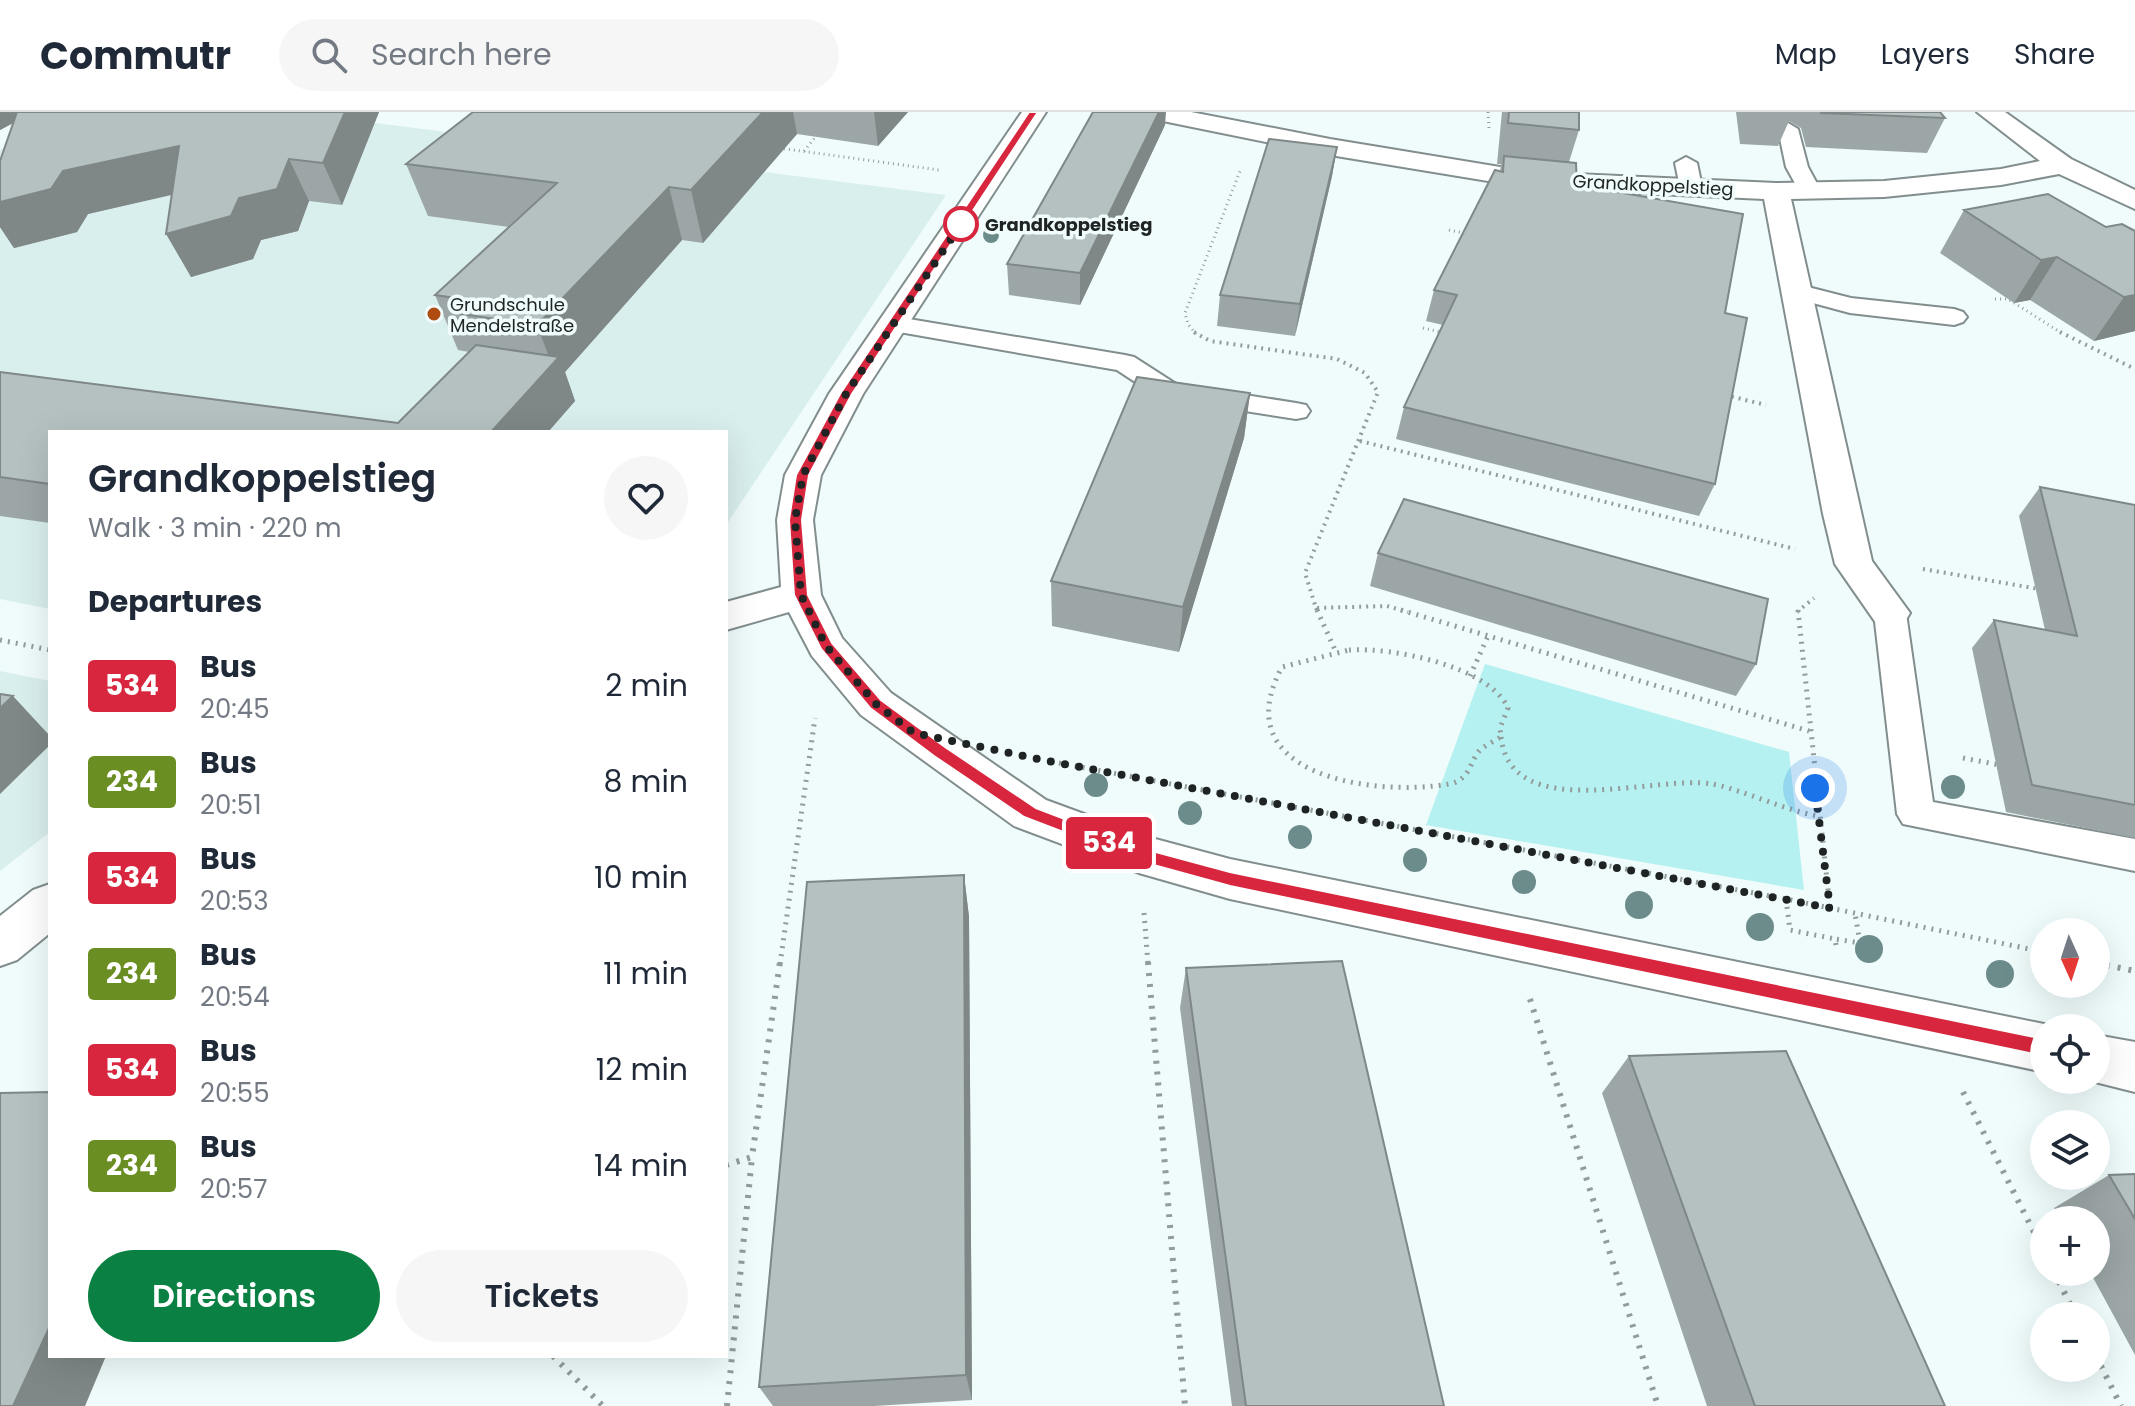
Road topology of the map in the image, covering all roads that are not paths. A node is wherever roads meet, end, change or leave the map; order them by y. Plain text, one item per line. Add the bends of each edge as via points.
1 (1034, 112) edge
2 (1153, 112) edge
3 (1989, 112) edge
4 (1788, 129) dead end
5 (2062, 165) junction
6 (1776, 191) junction
7 (1810, 191) junction
8 (2135, 201) edge
9 (1796, 291) junction
10 (1954, 317) dead end
11 (891, 324) junction
12 (1296, 411) dead end
13 (801, 595) junction
14 (1890, 613) joint
15 (728, 615) edge
16 (2135, 855) edge
17 (48, 906) edge
18 (0, 945) edge
19 (2030, 1045) edge
20 (2110, 1062) edge
21 (2135, 1067) edge

1 - 11 street
2 - 6 street, Grandkoppelstieg via 1530,180 1688,175
3 - 5 street
4 - 7 lane via 1797,167
5 - 7 street, Grandkoppelstieg via 2001,177
5 - 8 street
6 - 7 street, Grandkoppelstieg
6 - 9 street
9 - 10 lane via 1850,305
9 - 14 street via 1854,564
11 - 12 lane via 1125,363 1168,391
11 - 13 street via 803,475 795,520
13 - 15 street
13 - 19 street via 826,646 876,704 1030,813 1139,854 1230,879
14 - 16 lane via 1916,814
17 - 18 street
20 - 21 street

